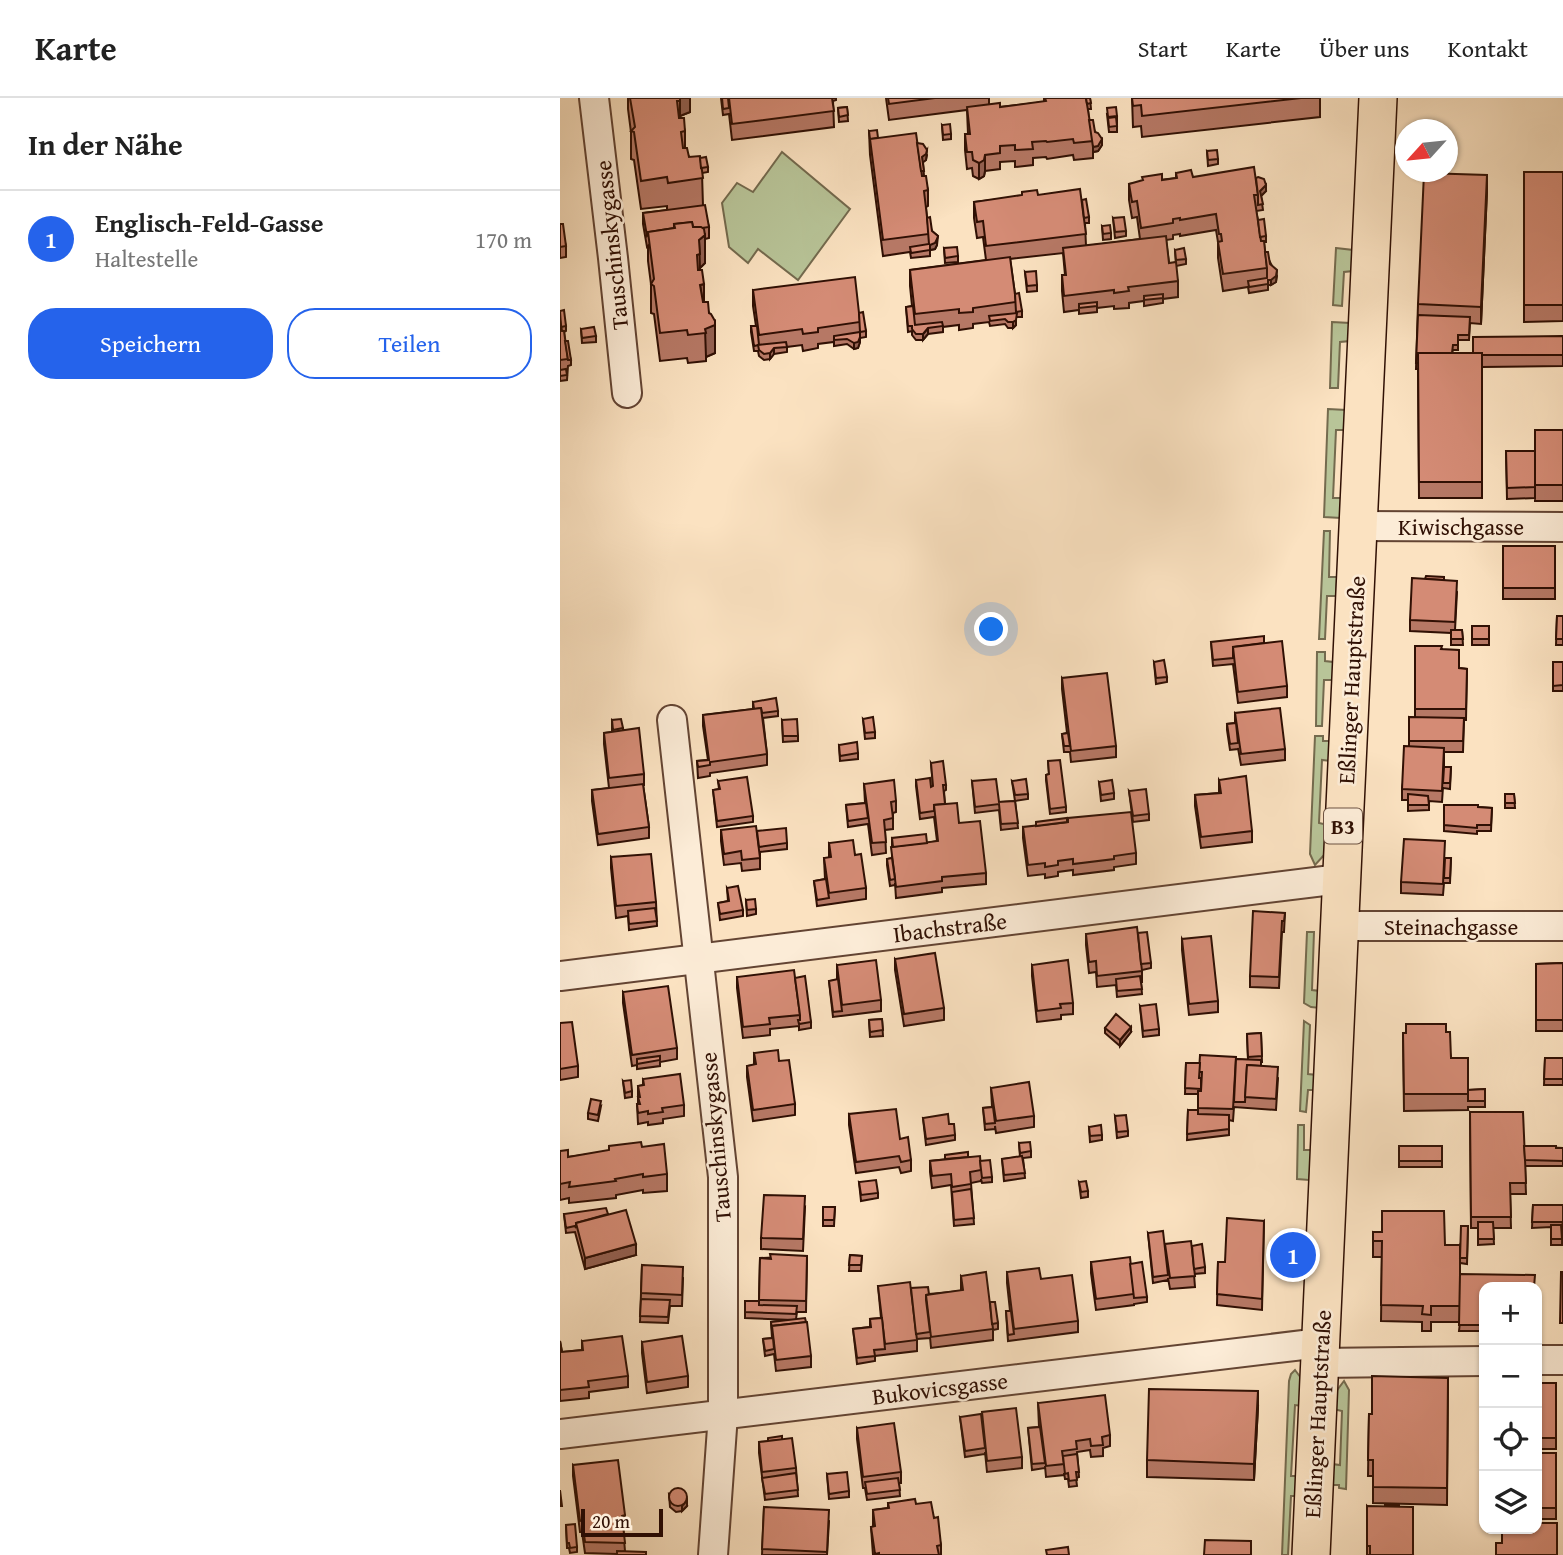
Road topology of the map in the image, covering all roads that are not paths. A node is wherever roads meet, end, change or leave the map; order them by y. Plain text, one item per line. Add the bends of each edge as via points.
1 (594, 98) edge
2 (1378, 98) edge
3 (627, 393) dead end
4 (1359, 526) junction
5 (1563, 527) edge
6 (671, 720) dead end
7 (1340, 879) junction
8 (1339, 926) junction
9 (1563, 926) edge
10 (698, 958) junction
11 (560, 976) edge
12 (1319, 1353) junction
13 (1542, 1360) edge
14 (1563, 1360) edge
15 (1479, 1361) edge
16 (723, 1414) junction
17 (560, 1434) edge
18 (713, 1555) edge
19 (1311, 1555) edge

1 - 3 street, Tauschinskygasse
2 - 4 main road, Eßlinger Hauptstraße / B3
4 - 5 street, Kiwischgasse
4 - 7 main road, Eßlinger Hauptstraße / B3
6 - 10 street, Tauschinskygasse
7 - 8 main road, Eßlinger Hauptstraße / B3
7 - 10 street, Ibachstraße
8 - 9 street, Steinachgasse
8 - 12 main road, Eßlinger Hauptstraße / B3
10 - 11 street, Ibachstraße
10 - 16 street, Tauschinskygasse via 723,1177
12 - 15 street, Bukovicsgasse
12 - 16 street, Bukovicsgasse
12 - 19 main road, Eßlinger Hauptstraße / B3
13 - 14 street
16 - 17 street, Bukovicsgasse
16 - 18 street, Tauschinskygasse

